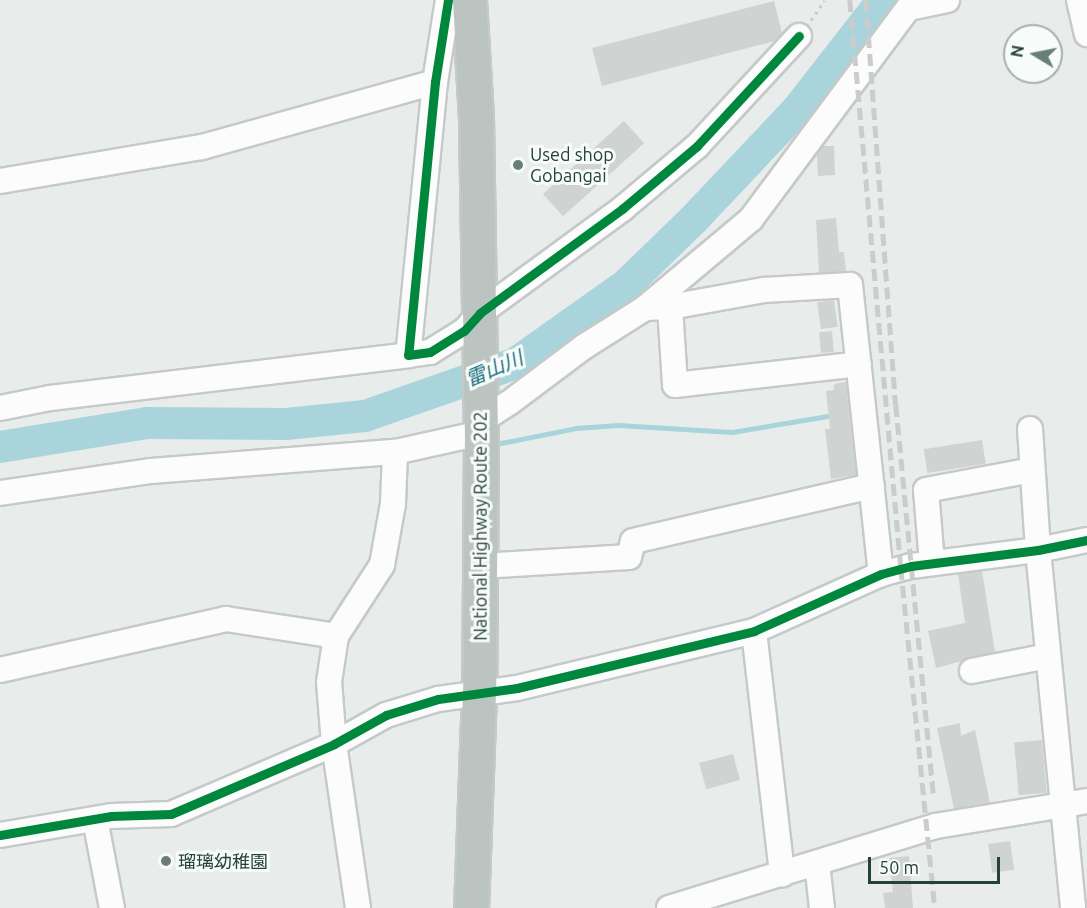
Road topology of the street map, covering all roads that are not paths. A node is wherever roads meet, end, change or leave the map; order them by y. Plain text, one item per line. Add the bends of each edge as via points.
1 (448, 0) edge
2 (469, 0) edge
3 (947, 0) edge
4 (1079, 0) edge
5 (911, 4) edge
6 (1087, 34) edge
7 (799, 36) dead end
8 (435, 82) junction
9 (0, 181) edge
10 (670, 307) junction
11 (645, 308) junction
12 (480, 313) junction
13 (408, 356) junction
14 (859, 363) junction
15 (0, 408) edge
16 (480, 419) junction
17 (1030, 429) dead end
18 (395, 452) junction
19 (1032, 470) junction
20 (872, 486) junction
21 (0, 493) edge
22 (1087, 540) edge
23 (1038, 550) junction
24 (932, 563) junction
25 (481, 566) junction
26 (881, 574) junction
27 (754, 631) junction
28 (336, 636) junction
29 (1048, 656) junction
30 (0, 670) edge
31 (972, 671) dead end
32 (479, 692) junction
33 (334, 744) junction
34 (1087, 801) edge
35 (1063, 806) junction
36 (95, 819) junction
37 (0, 835) edge
38 (817, 863) junction
39 (782, 874) junction
40 (112, 908) edge
41 (358, 908) edge
42 (471, 908) edge
43 (669, 908) edge
44 (822, 908) edge
45 (1073, 908) edge

1 - 8 street
2 - 12 highway, National Highway Route 202
3 - 5 street
4 - 6 street
5 - 11 street via 751,219
7 - 12 street via 697,146 622,209
8 - 9 street via 202,147
8 - 13 street
10 - 11 street
10 - 14 street via 764,290 850,285
10 - 14 street via 675,385
11 - 16 street
12 - 13 street via 464,331 430,352
12 - 16 highway, National Highway Route 202
13 - 15 street via 50,398
14 - 20 street
16 - 18 street
16 - 25 highway, National Highway Route 202
17 - 19 street
18 - 21 street via 151,471
18 - 28 street via 393,504 382,565
19 - 23 street
19 - 24 street via 926,490
20 - 25 street via 633,541 629,557
20 - 26 street
22 - 23 street
23 - 24 street
23 - 29 street
24 - 26 street
25 - 32 highway, National Highway Route 202
26 - 27 street
27 - 32 street via 517,688
27 - 39 street
28 - 30 street via 226,619
28 - 33 street via 329,682
29 - 31 street
29 - 35 street
32 - 33 street via 438,699 386,715
32 - 42 highway, National Highway Route 202
33 - 36 street via 171,814
33 - 41 street
34 - 35 street
35 - 38 street via 936,826
35 - 45 street
36 - 37 street
36 - 40 street
38 - 39 street
38 - 44 street
39 - 43 street

